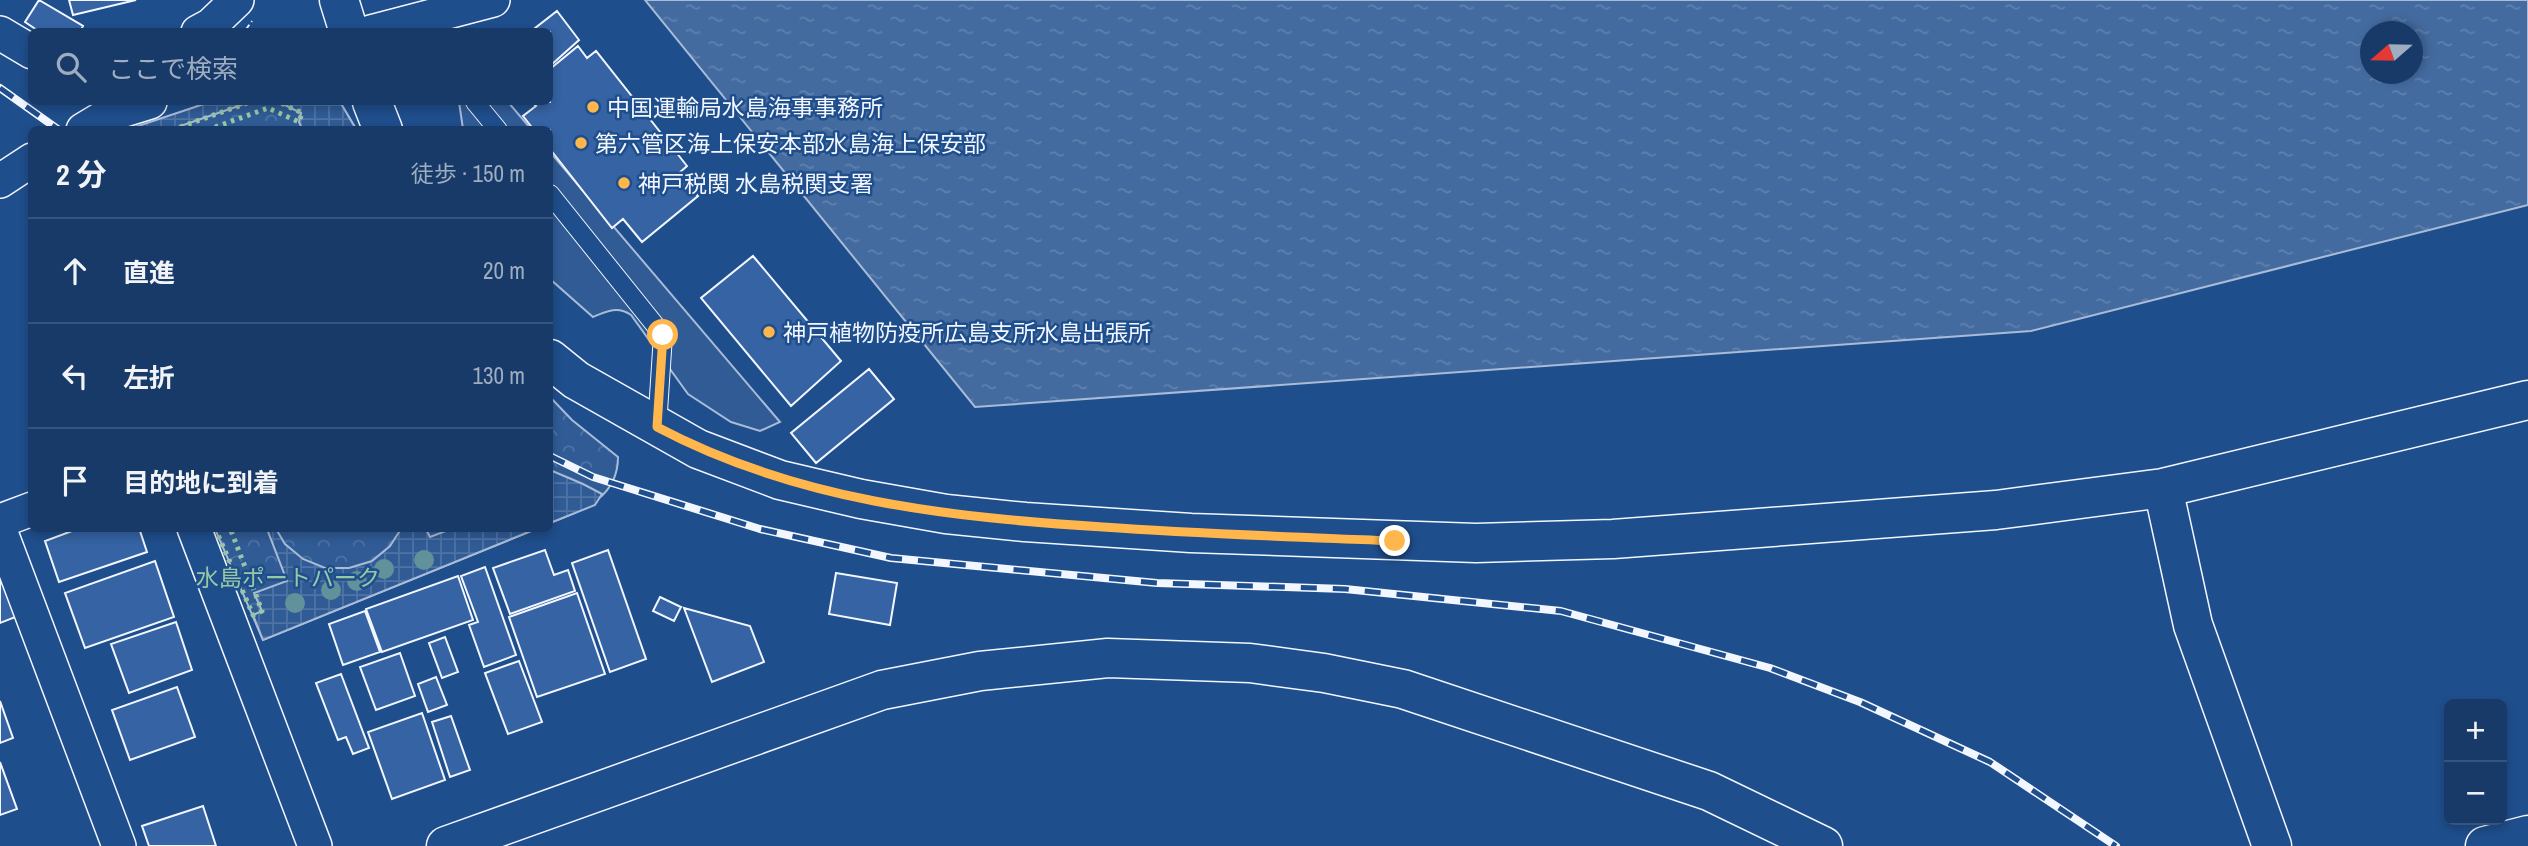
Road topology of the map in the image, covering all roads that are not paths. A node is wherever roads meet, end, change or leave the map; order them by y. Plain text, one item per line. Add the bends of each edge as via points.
1 (237, 0) edge
2 (339, 0) edge
3 (492, 0) edge
4 (415, 27) edge
5 (205, 28) edge
6 (348, 28) edge
7 (0, 33) edge
8 (28, 50) edge
9 (140, 105) edge
10 (373, 105) edge
11 (477, 105) edge
12 (90, 126) edge
13 (381, 126) edge
14 (495, 126) edge
15 (28, 163) edge
16 (0, 181) edge
17 (553, 198) edge
18 (553, 361) edge
19 (2528, 400) edge
20 (657, 427) junction
21 (2163, 488) junction
22 (28, 510) edge
23 (0, 521) edge
24 (0, 530) edge
25 (196, 532) edge
26 (2528, 835) edge
27 (119, 846) edge
28 (315, 846) edge
29 (446, 846) edge
30 (1823, 846) edge
31 (2272, 846) edge
32 (2485, 846) edge

1 - 5 street
2 - 6 street
3 - 4 street
7 - 8 street
9 - 12 street
10 - 13 street
11 - 14 lane
15 - 16 street
17 - 20 lane via 663,335
18 - 20 street
19 - 21 street
20 - 21 street via 698,449 780,480 861,499 1025,522 1241,535 1476,543 1613,539 1997,510
21 - 31 street via 2193,625
22 - 23 street
24 - 27 street
25 - 28 street
26 - 32 street
29 - 30 street via 882,690 993,669 1108,658 1250,663 1403,689 1709,791

